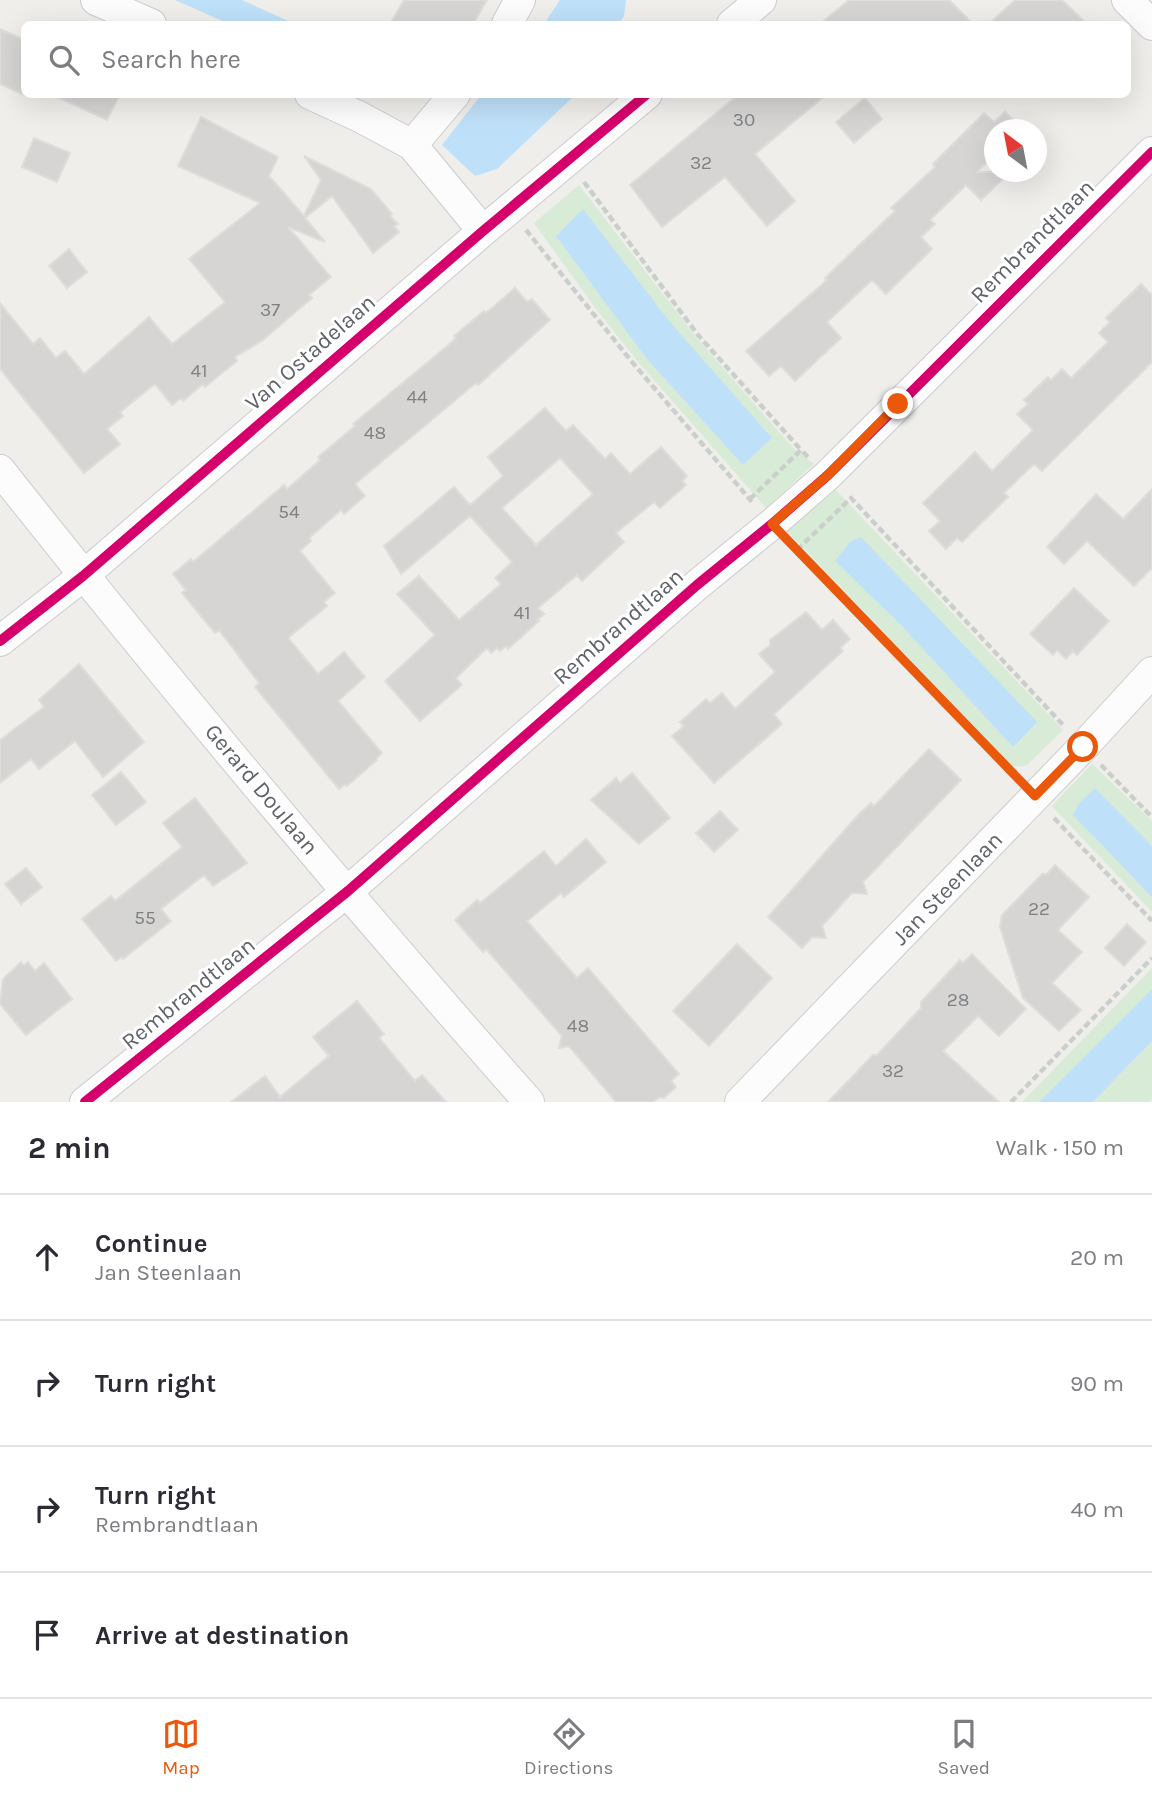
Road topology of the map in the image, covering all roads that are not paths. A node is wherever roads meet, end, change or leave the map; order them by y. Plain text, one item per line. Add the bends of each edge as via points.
1 (96, 0) edge
2 (520, 0) edge
3 (761, 0) edge
4 (1127, 0) edge
5 (144, 21) edge
6 (509, 21) edge
7 (736, 21) edge
8 (1152, 25) edge
9 (319, 98) edge
10 (452, 98) edge
11 (642, 98) edge
12 (412, 145) junction
13 (1152, 152) edge
14 (483, 231) junction
15 (0, 470) edge
16 (83, 576) junction
17 (0, 641) edge
18 (1152, 672) edge
19 (348, 891) junction
20 (85, 1102) edge
21 (529, 1102) edge
22 (740, 1102) edge

1 - 5 street
2 - 6 street
3 - 7 street
4 - 8 street
9 - 12 street
10 - 12 street
11 - 14 street, Van Ostadelaan
12 - 14 street
13 - 19 street, Rembrandtlaan via 828,475
14 - 16 street, Van Ostadelaan
15 - 16 street, Gerard Doulaan
16 - 17 street, Van Ostadelaan
16 - 19 street, Gerard Doulaan
18 - 22 street, Jan Steenlaan
19 - 20 street, Rembrandtlaan
19 - 21 street, Gerard Doulaan

